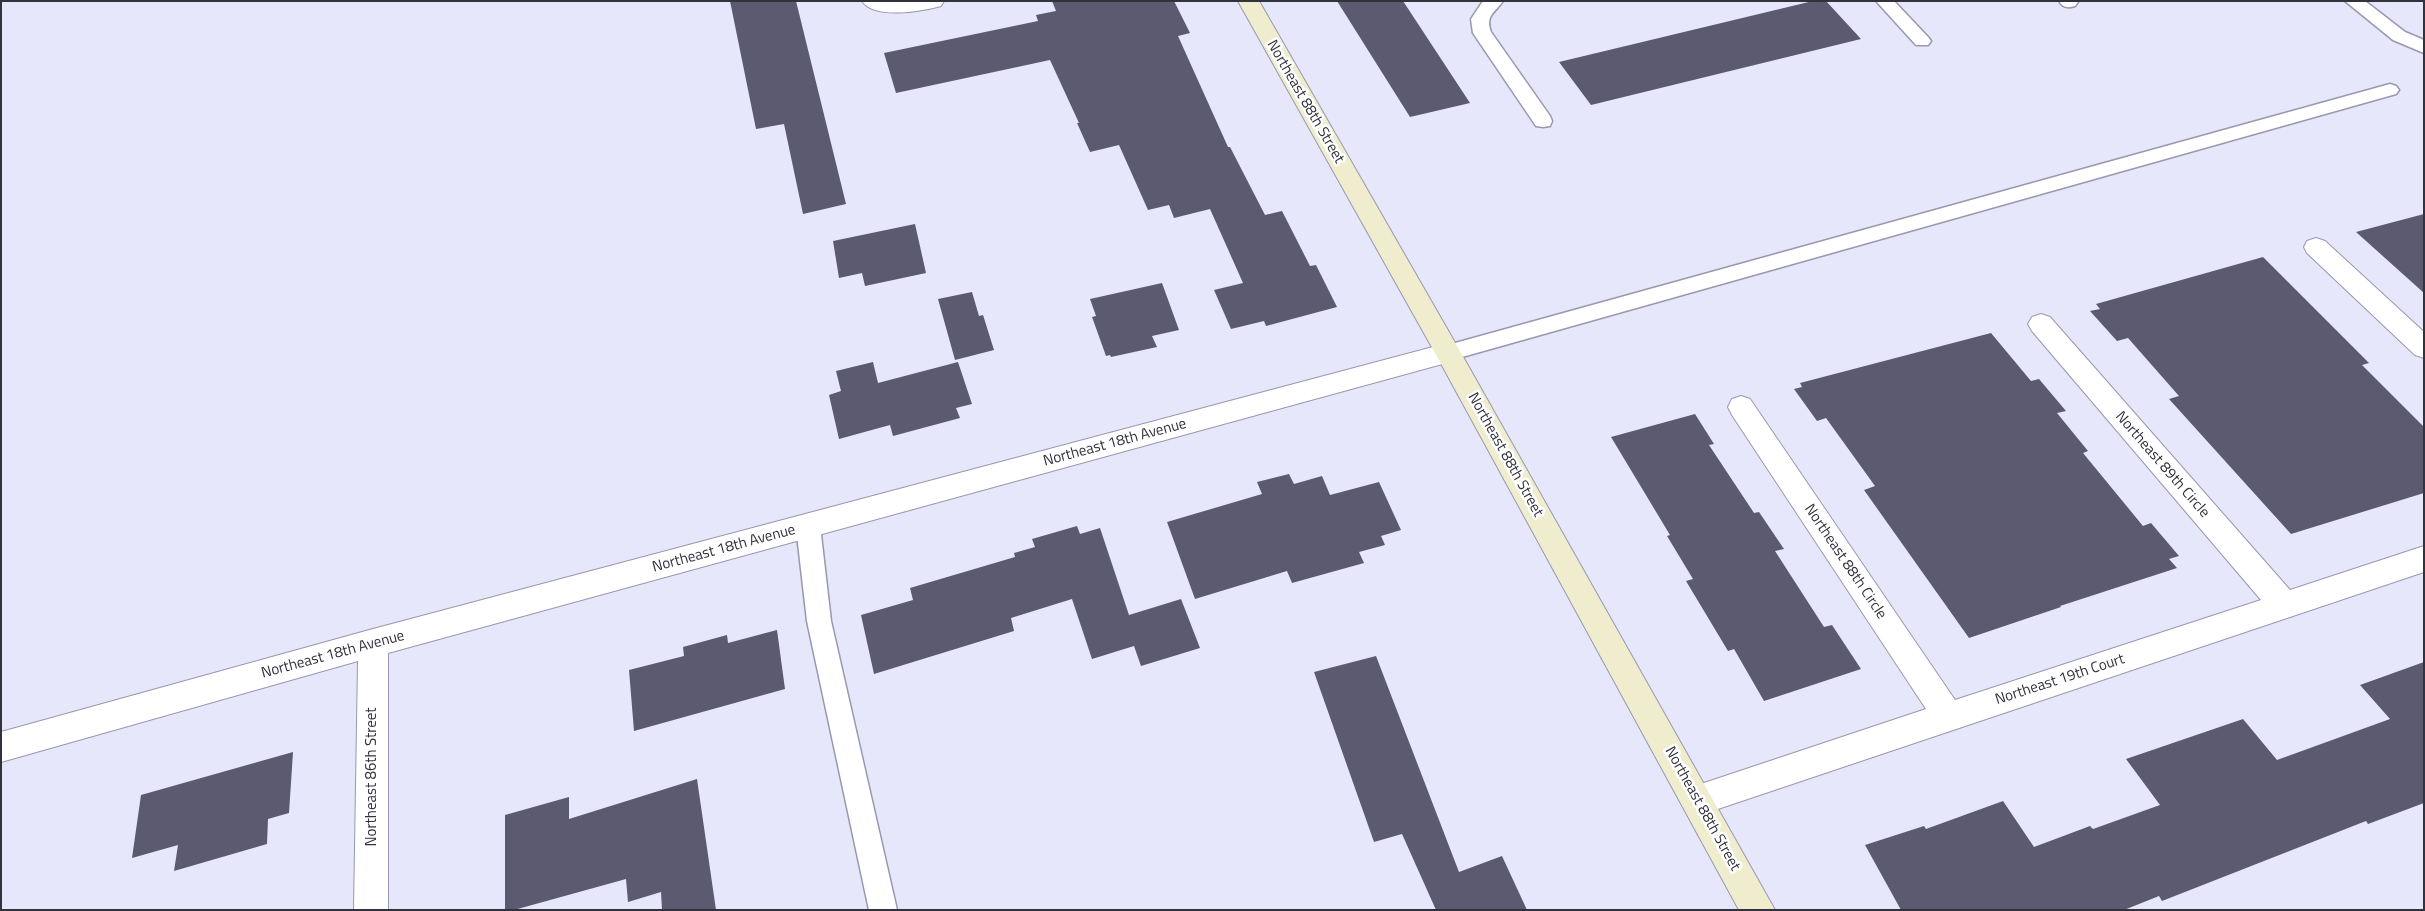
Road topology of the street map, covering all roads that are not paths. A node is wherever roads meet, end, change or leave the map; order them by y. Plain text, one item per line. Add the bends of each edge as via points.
1 (934, 1) edge
2 (1248, 1) edge
3 (1495, 1) edge
4 (1884, 1) edge
5 (2353, 1) edge
6 (882, 4) edge
7 (1922, 41) dead end
8 (2424, 47) edge
9 (2390, 90) dead end
10 (1543, 121) dead end
11 (2316, 247) dead end
12 (2041, 324) dead end
13 (2424, 348) edge
14 (1448, 353) junction
15 (1741, 407) dead end
16 (808, 526) junction
17 (2424, 559) edge
18 (2284, 605) junction
19 (373, 644) junction
20 (1949, 717) junction
21 (1, 747) edge
22 (1697, 800) junction
23 (371, 910) edge
24 (883, 910) edge
25 (1758, 910) edge

1 - 6 street via 910,6
2 - 14 street, Northeast 88th Street
3 - 10 lane via 1481,16 1482,33
4 - 7 lane
5 - 8 lane via 2399,36
9 - 14 lane
11 - 13 street
12 - 18 street, Northeast 89th Circle
14 - 16 street, Northeast 18th Avenue
14 - 22 street, Northeast 88th Street
15 - 20 street, Northeast 88th Circle
16 - 19 street, Northeast 18th Avenue
16 - 24 lane via 819,621
17 - 18 street, Northeast 19th Court
18 - 20 street, Northeast 19th Court
19 - 21 street, Northeast 18th Avenue
19 - 23 street, Northeast 86th Street
20 - 22 street, Northeast 19th Court
22 - 25 street, Northeast 88th Street

